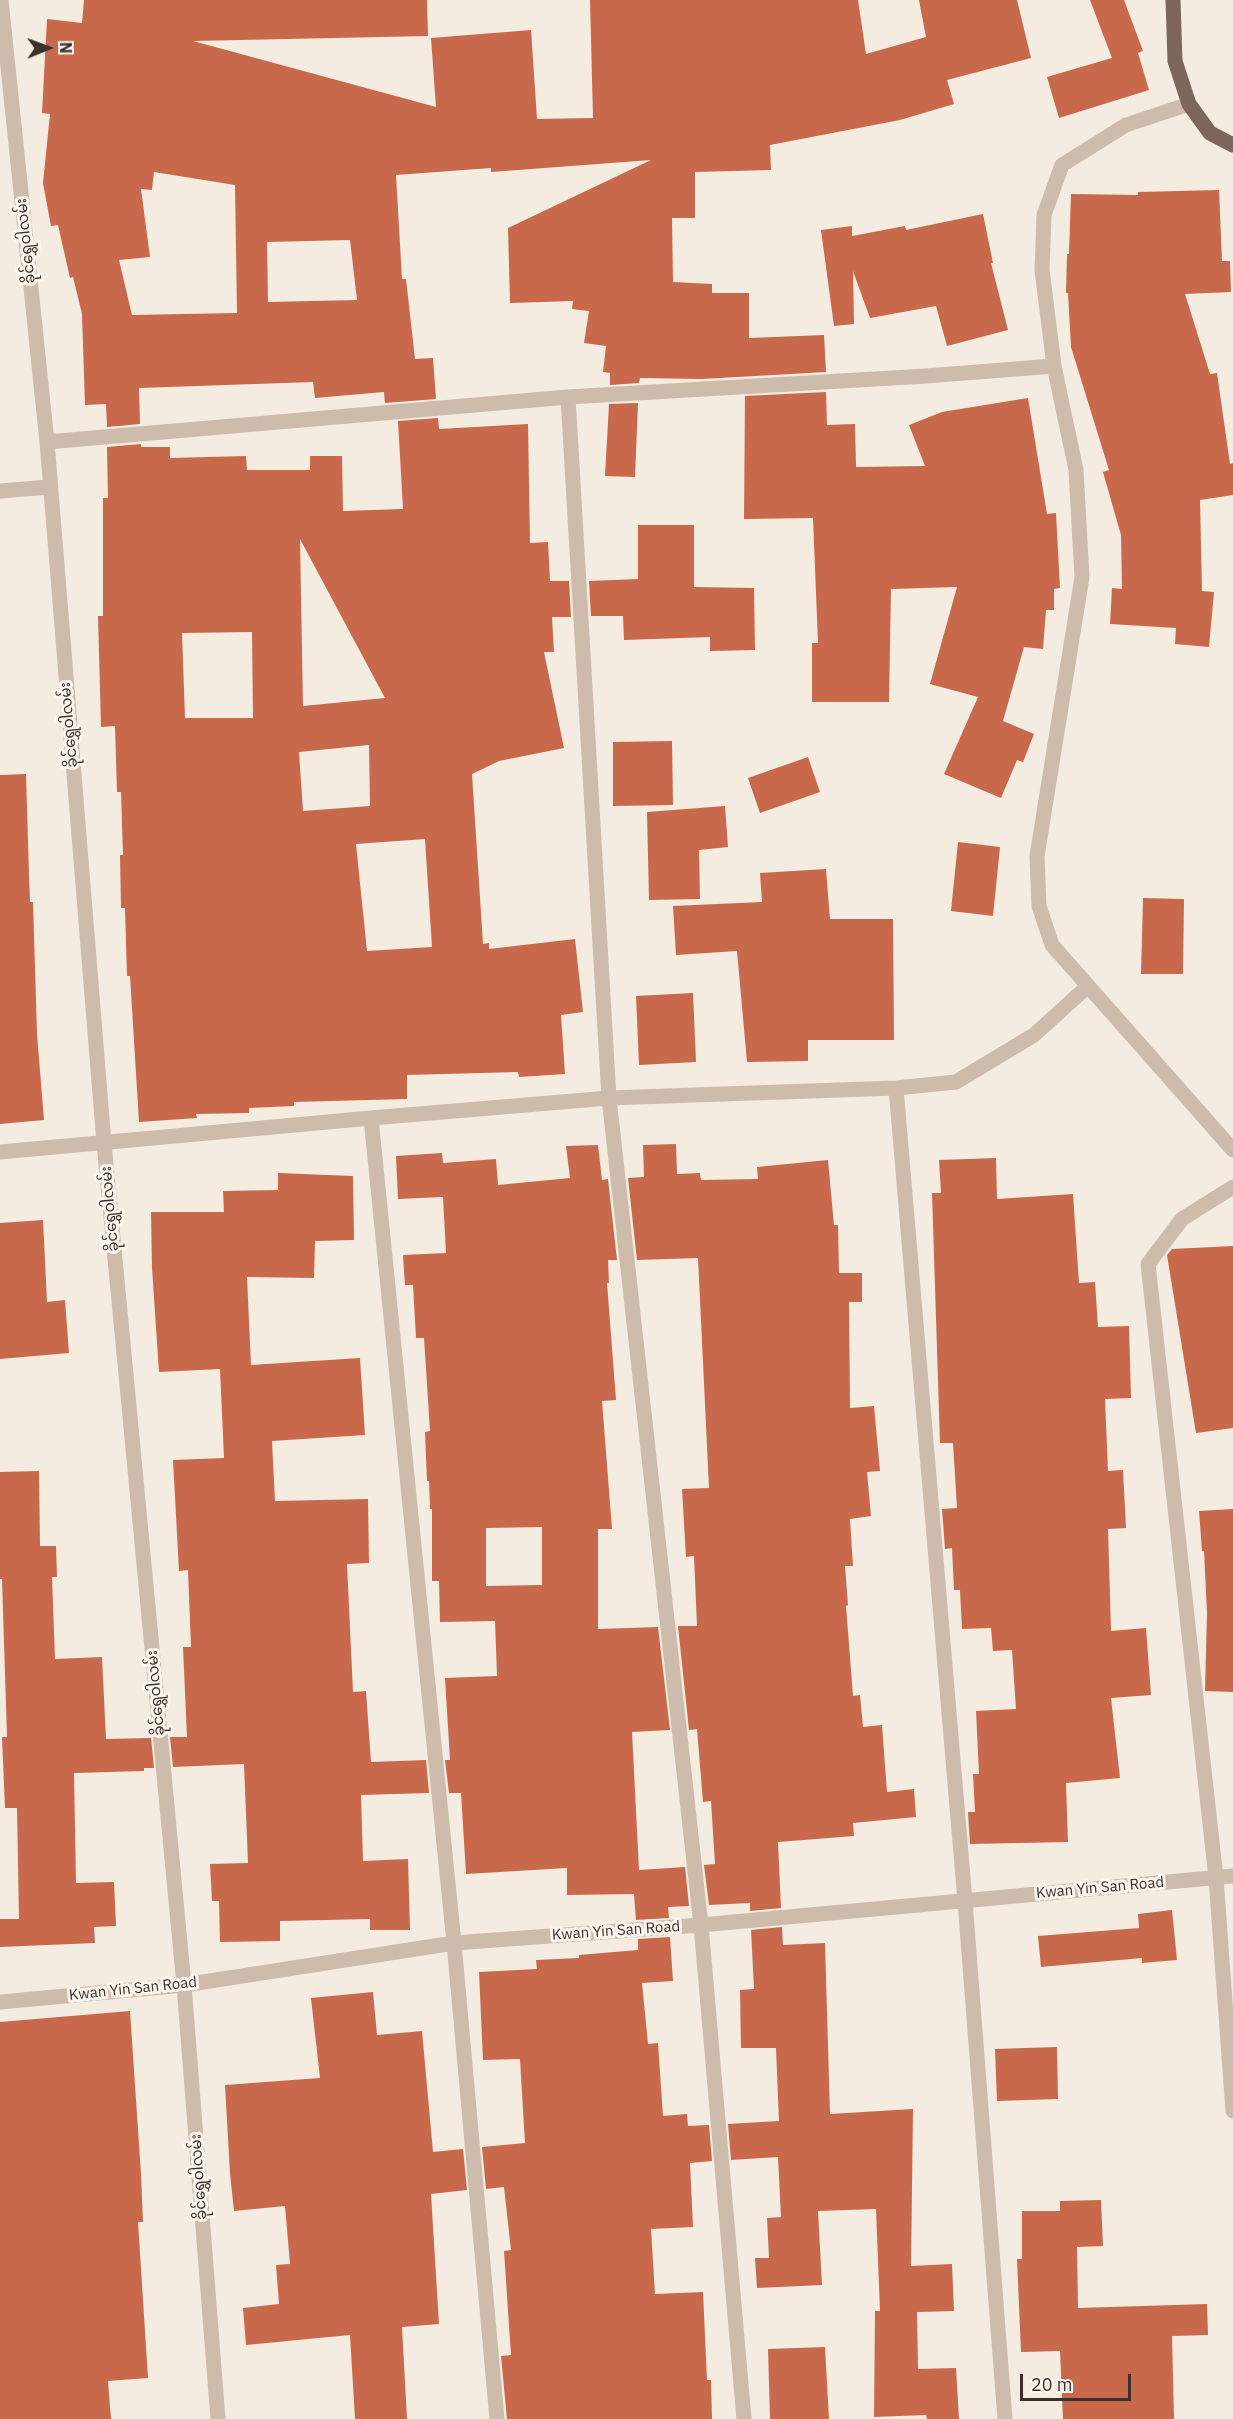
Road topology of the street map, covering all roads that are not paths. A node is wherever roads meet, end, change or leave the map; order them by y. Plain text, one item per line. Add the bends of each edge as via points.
1 (1, 0) edge
2 (1173, 0) edge
3 (1189, 104) junction
4 (1233, 145) edge
5 (1054, 366) junction
6 (568, 397) junction
7 (47, 442) junction
8 (49, 487) junction
9 (0, 491) edge
10 (1088, 986) junction
11 (896, 1088) junction
12 (609, 1098) junction
13 (371, 1118) junction
14 (104, 1143) junction
15 (1233, 1150) edge
16 (0, 1152) edge
17 (1233, 1187) edge
18 (1233, 1876) edge
19 (1216, 1878) junction
20 (965, 1901) junction
21 (701, 1925) junction
22 (454, 1943) junction
23 (184, 1985) junction
24 (0, 2001) edge
25 (1233, 2111) edge
26 (218, 2419) edge
27 (497, 2419) edge
28 (744, 2419) edge
29 (1005, 2419) edge

1 - 7 street, ခိုင်ရွှေဝါလမ်း
2 - 3 main road via 1175,61
3 - 4 main road via 1210,133
3 - 5 street via 1126,125 1062,165 1044,215 1042,270
5 - 6 street
5 - 10 street via 1076,470 1082,577 1037,856 1039,906 1052,945
6 - 7 street
6 - 12 street
7 - 8 street, ခိုင်ရွှေဝါလမ်း
8 - 9 street
8 - 14 street, ခိုင်ရွှေဝါလမ်း
10 - 11 street via 1034,1035 956,1082
10 - 15 street
11 - 12 street
11 - 20 street
12 - 13 street
12 - 21 street
13 - 14 street
13 - 22 street
14 - 16 street
14 - 23 street, ခိုင်ရွှေဝါလမ်း
17 - 19 street via 1182,1219 1148,1264
18 - 19 street, Kwan Yin San Road
19 - 20 street, Kwan Yin San Road
19 - 25 street
20 - 21 street, Kwan Yin San Road
20 - 29 street
21 - 22 street, Kwan Yin San Road
21 - 28 street
22 - 23 street, Kwan Yin San Road
22 - 27 street
23 - 24 street, Kwan Yin San Road
23 - 26 street, ခိုင်ရွှေဝါလမ်း

